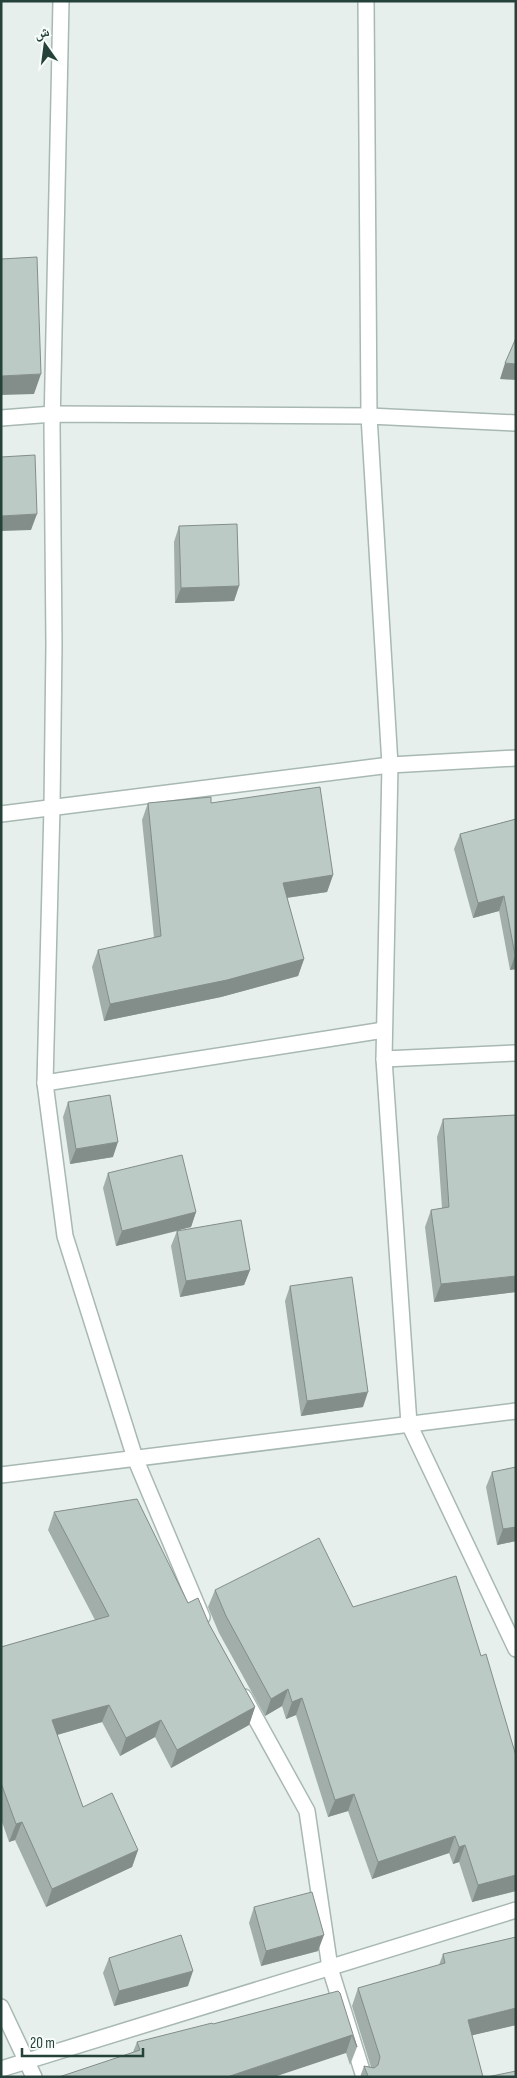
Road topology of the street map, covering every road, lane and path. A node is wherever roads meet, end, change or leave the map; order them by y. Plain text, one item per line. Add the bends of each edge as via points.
1 (61, 1) edge
2 (366, 1) edge
3 (53, 414) junction
4 (369, 416) junction
5 (1, 418) edge
6 (516, 423) edge
7 (516, 758) edge
8 (390, 765) junction
9 (52, 807) junction
10 (1, 814) edge
11 (384, 1030) junction
12 (516, 1053) edge
13 (384, 1059) junction
14 (45, 1083) junction
15 (516, 1411) edge
16 (409, 1424) junction
17 (135, 1458) junction
18 (1, 1475) edge
19 (207, 1628) edge
20 (516, 1649) edge
21 (235, 1680) edge
22 (516, 1910) edge
23 (330, 1968) junction
24 (1, 2007) edge
25 (26, 2061) junction
26 (1, 2070) edge
27 (34, 2077) edge
28 (364, 2077) edge

1 - 3 street
2 - 4 street
3 - 4 street
3 - 5 street
3 - 9 street
4 - 6 street
4 - 8 street
7 - 8 street
8 - 9 street
8 - 11 street
9 - 10 street
9 - 14 street
11 - 13 street
11 - 14 street
12 - 13 street
13 - 16 street
14 - 17 street via 65,1236
15 - 16 street
16 - 17 street
16 - 20 street
17 - 18 street
17 - 19 street
21 - 23 street via 307,1811
22 - 23 street
23 - 25 street
23 - 28 street
24 - 25 street
25 - 26 street
25 - 27 street

